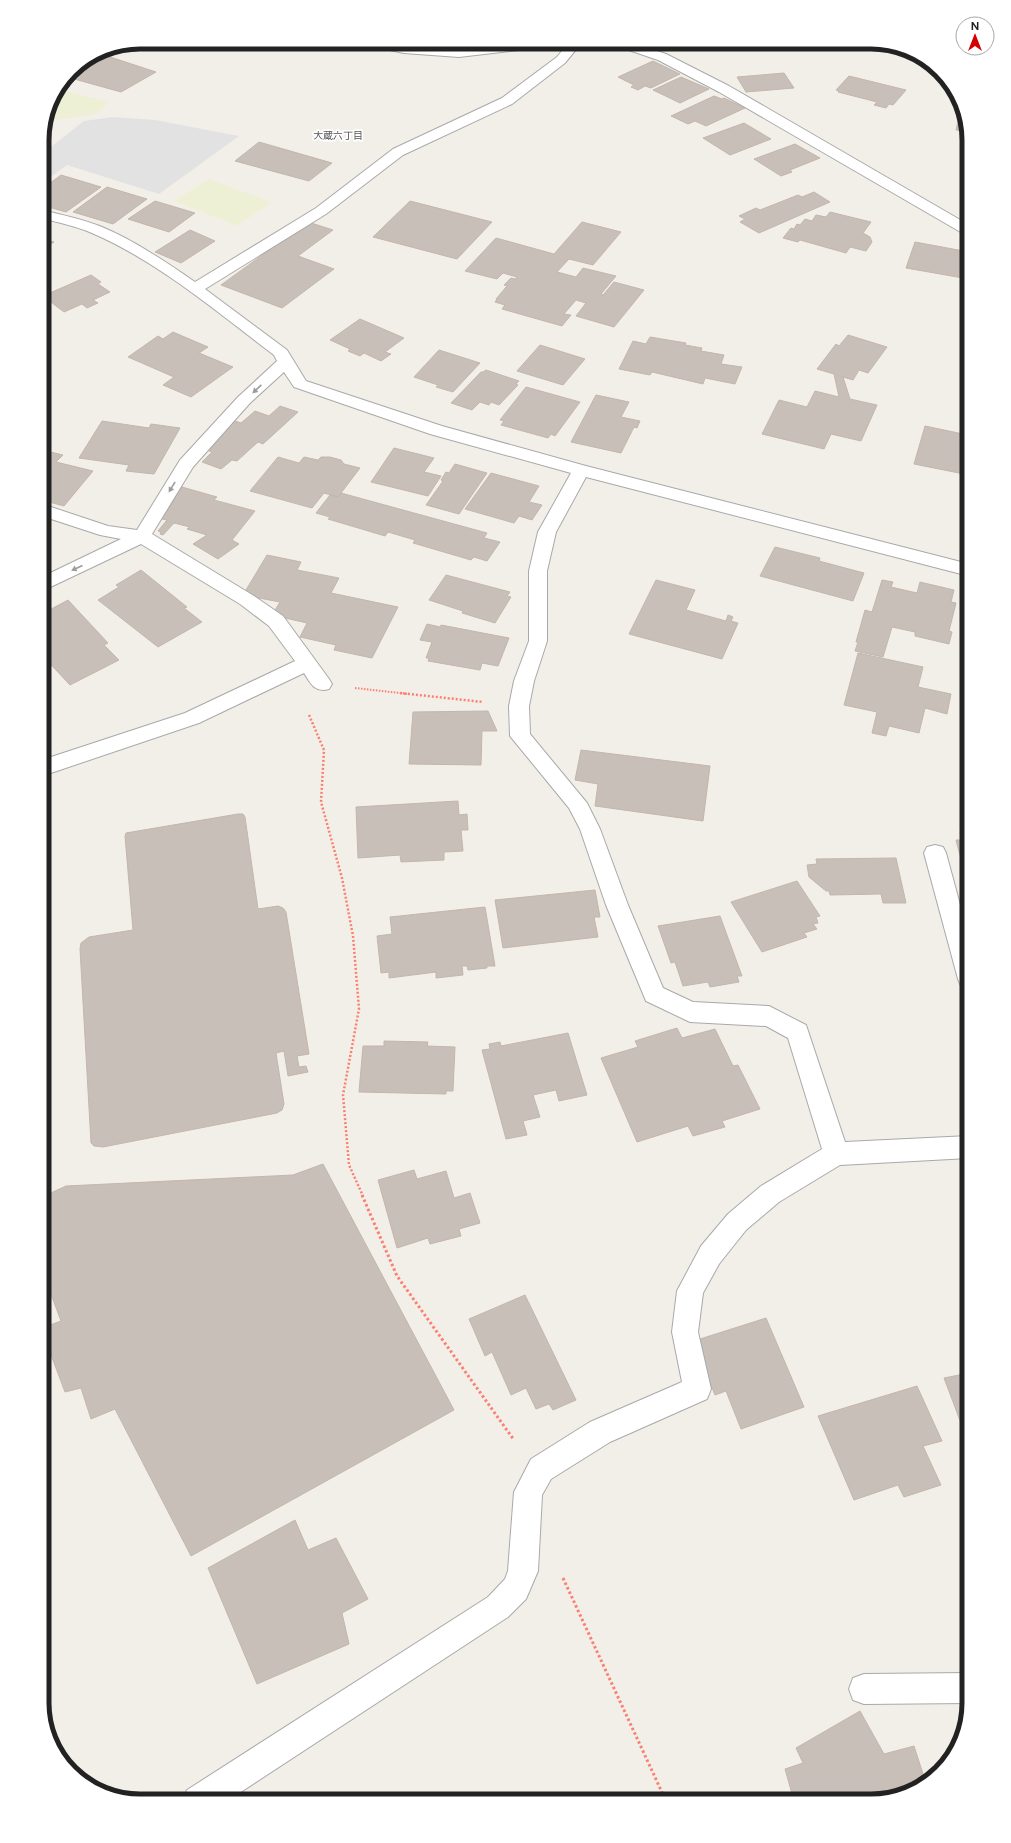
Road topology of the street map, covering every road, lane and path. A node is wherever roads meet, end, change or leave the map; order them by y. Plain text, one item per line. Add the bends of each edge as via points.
1 (404, 49) edge
2 (493, 49) edge
3 (570, 49) edge
4 (652, 49) edge
5 (49, 216) edge
6 (962, 227) edge
7 (195, 289) junction
8 (285, 362) junction
9 (581, 470) junction
10 (49, 512) edge
11 (142, 536) junction
12 (962, 568) edge
13 (49, 582) edge
14 (307, 664) junction
15 (284, 674) junction
16 (322, 684) joint
17 (519, 706) junction
18 (49, 766) edge
19 (935, 853) dead end
20 (962, 954) edge
21 (962, 1147) edge
22 (836, 1154) junction
23 (528, 1492) junction
24 (561, 1573) dead end
25 (962, 1688) edge
26 (864, 1689) dead end
27 (209, 1794) edge
28 (663, 1794) edge

1 - 2 street via 459,53
3 - 7 street via 561,60 507,101 398,152 321,211
4 - 6 street via 666,52 724,89
5 - 7 street via 102,233 156,262
7 - 8 street via 281,353
8 - 9 street via 300,384 436,430
8 -> 11 street via 244,400 186,464
9 - 12 street
9 - 17 street via 547,532 538,571 538,641 524,681
10 - 11 street via 106,531
11 -> 13 street
11 - 14 street via 247,600 276,621
14 - 15 street
14 - 16 street
15 - 18 street via 192,718
15 - 23 path via 298,687 324,750 321,802 342,878 353,936 360,1009 343,1094 349,1165 397,1276 514,1440
16 - 17 path
17 - 22 street via 520,736 577,803 590,829 616,905 654,994 690,1012 769,1016 798,1032
19 - 20 street
21 - 22 street
22 - 23 street via 770,1194 737,1222 710,1255 690,1291 685,1332 698,1389 600,1432 541,1469
23 - 27 street via 523,1571 516,1589 498,1607
24 - 28 path
25 - 26 street

